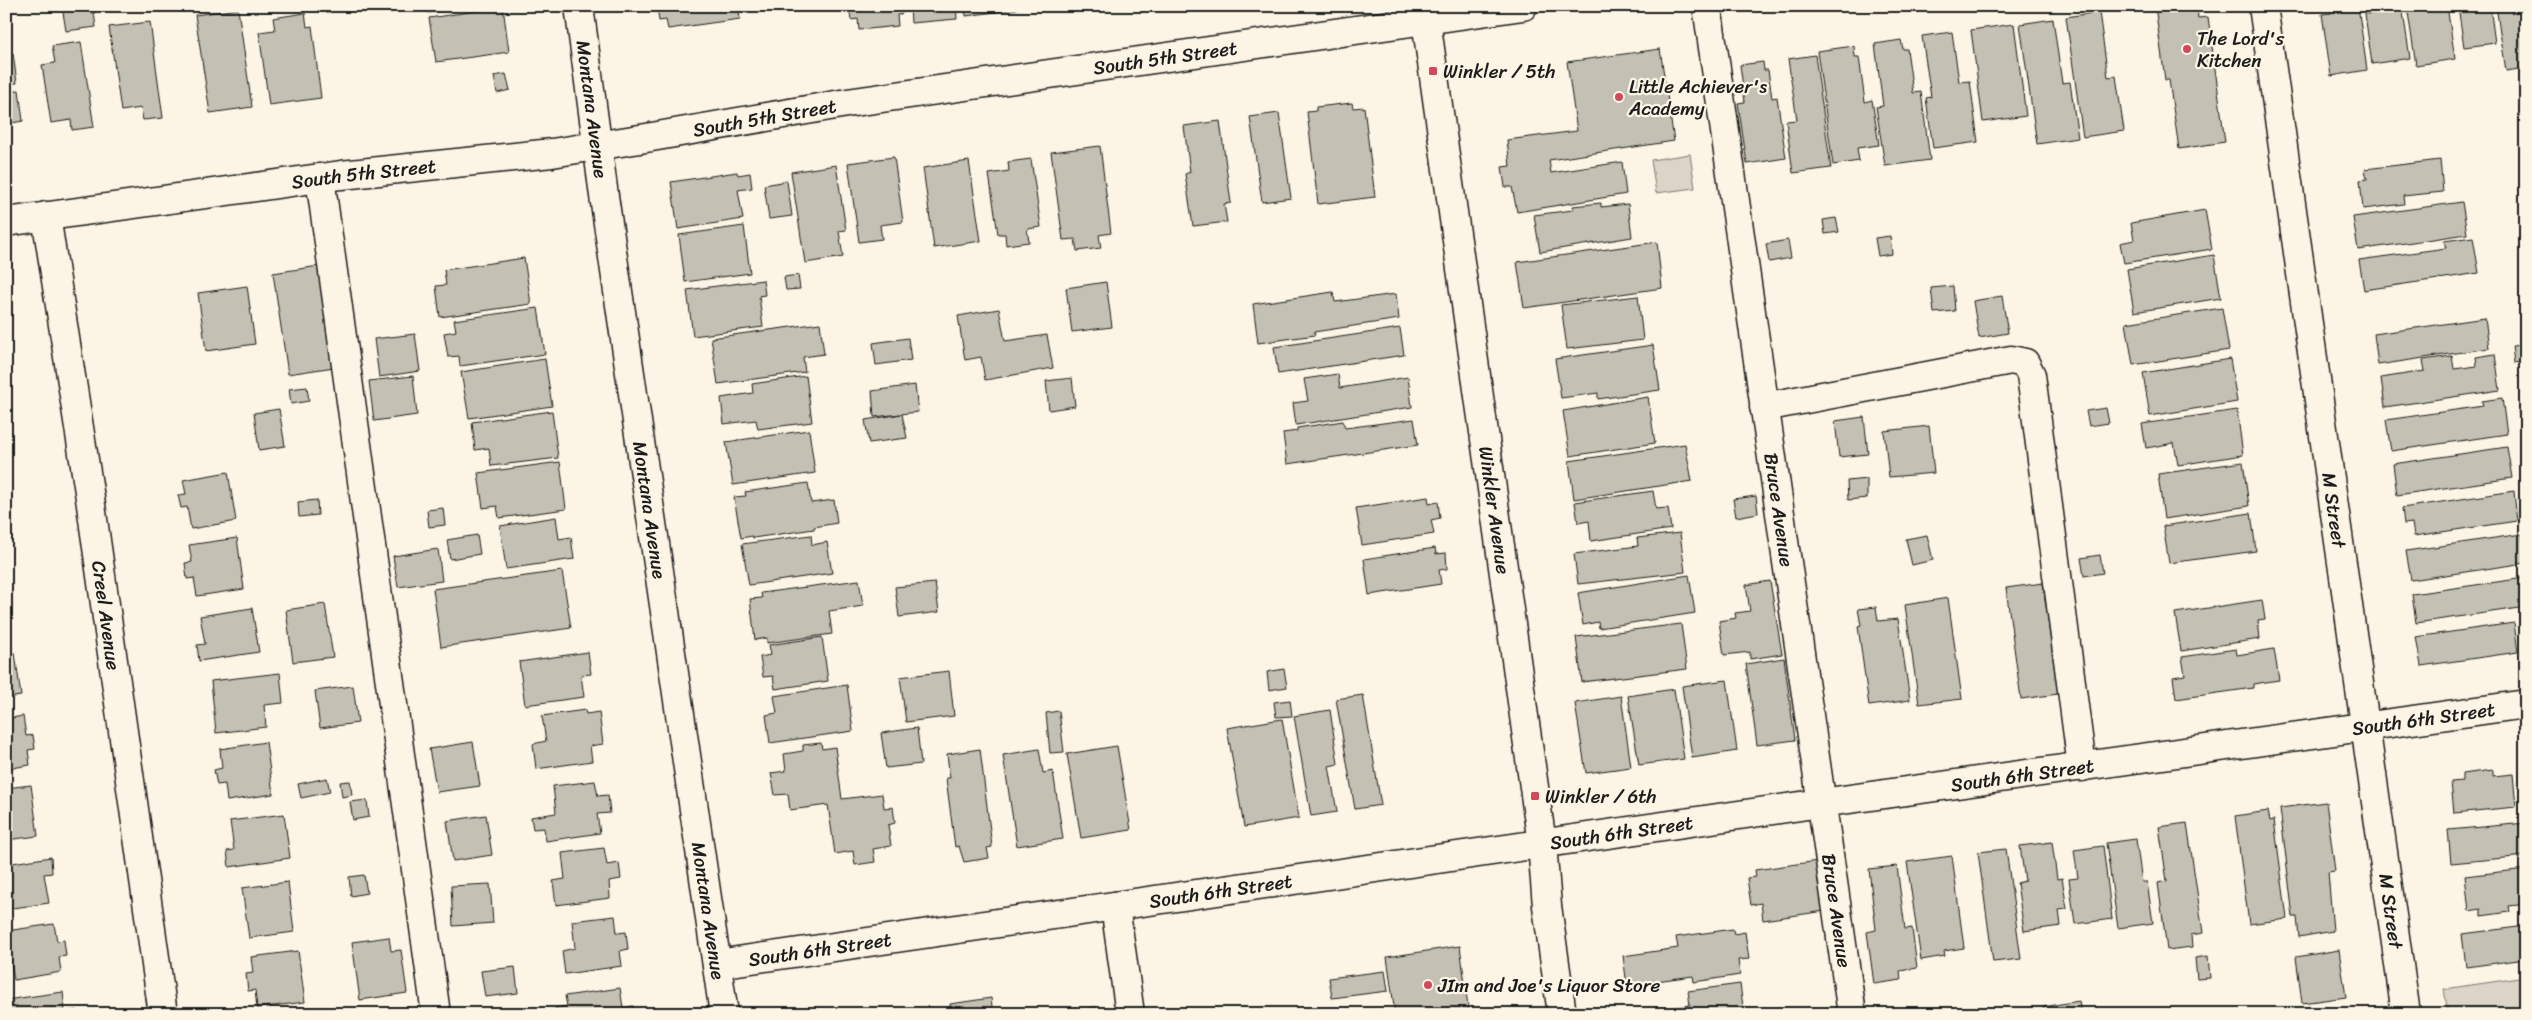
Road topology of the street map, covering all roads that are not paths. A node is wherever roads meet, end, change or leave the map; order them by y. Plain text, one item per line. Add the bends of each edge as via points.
1 (579, 6) edge
2 (1523, 6) edge
3 (1707, 6) edge
4 (2263, 6) edge
5 (1425, 13) edge
6 (597, 146) junction
7 (320, 178) junction
8 (46, 216) junction
9 (6, 222) edge
10 (1764, 407) junction
11 (2526, 704) edge
12 (2366, 727) junction
13 (2082, 767) junction
14 (1821, 803) junction
15 (1542, 844) junction
16 (1115, 906) junction
17 (717, 964) junction
18 (163, 1014) edge
19 (436, 1014) edge
20 (724, 1014) edge
21 (1130, 1014) edge
22 (1562, 1014) edge
23 (1852, 1014) edge
24 (2406, 1014) edge

1 - 6 street, Montana Avenue
2 - 5 street, South 5th Street
3 - 10 street, Bruce Avenue
4 - 12 street, M Street
5 - 6 street, South 5th Street via 847,103
5 - 15 street, Winkler Avenue
6 - 7 street, South 5th Street
6 - 17 street, Montana Avenue
7 - 8 street, South 5th Street
7 - 19 street
8 - 9 street, South 5th Street
8 - 18 street, Creel Avenue via 90,498
10 - 13 street via 2011,360 2025,363 2031,375
10 - 14 street, Bruce Avenue
11 - 12 street, South 6th Street
12 - 13 street, South 6th Street
12 - 24 street, M Street
13 - 14 street, South 6th Street
14 - 15 street, South 6th Street
14 - 23 street, Bruce Avenue
15 - 16 street, South 6th Street
15 - 22 street, Winkler Avenue
16 - 17 street, South 6th Street
16 - 21 street
17 - 20 street, Montana Avenue

